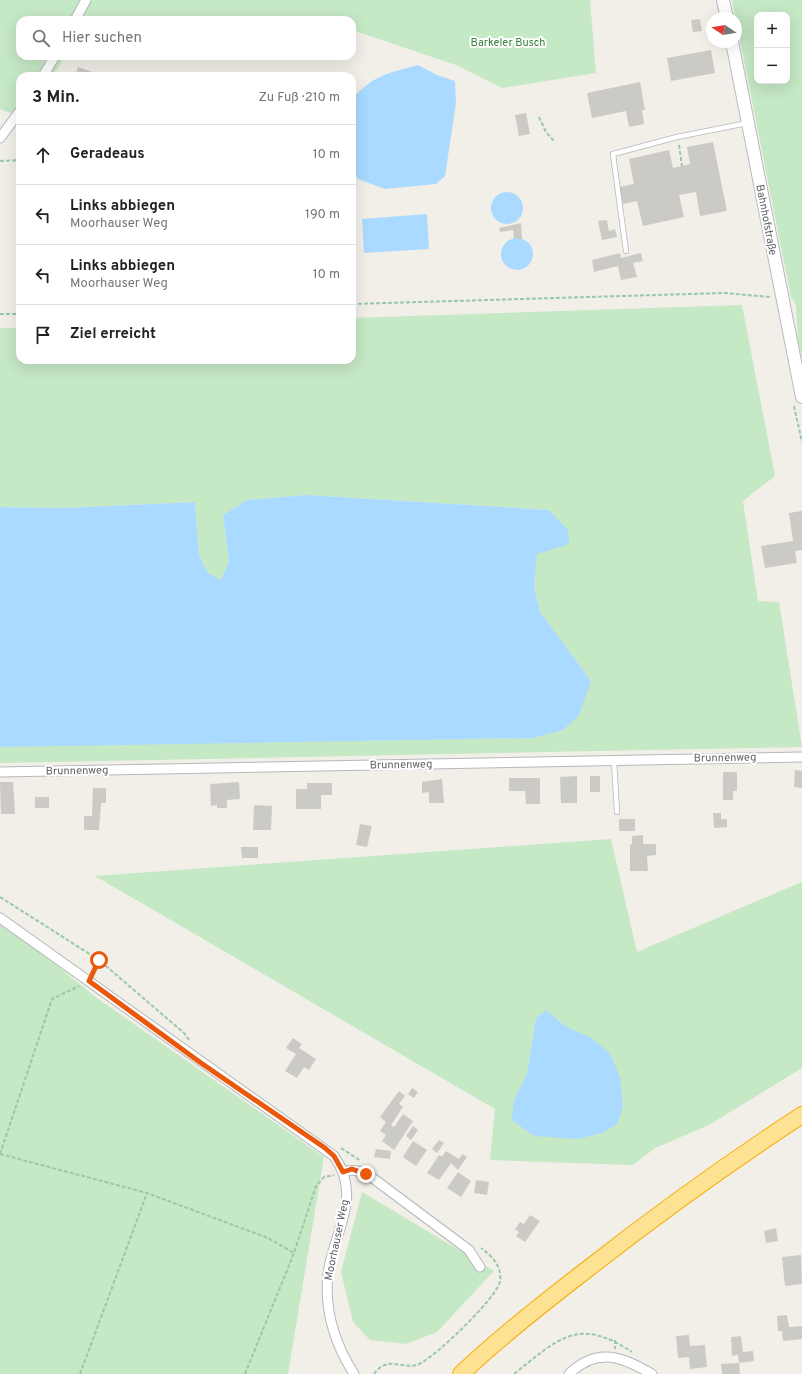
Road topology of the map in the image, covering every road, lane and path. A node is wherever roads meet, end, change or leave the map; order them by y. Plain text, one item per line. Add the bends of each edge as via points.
1 (86, 0) edge
2 (724, 0) edge
3 (726, 12) edge
4 (77, 16) edge
5 (733, 48) edge
6 (53, 60) edge
7 (45, 72) edge
8 (16, 116) edge
9 (539, 116) dead end
10 (747, 123) junction
11 (677, 137) junction
12 (0, 138) edge
13 (554, 141) dead end
14 (16, 160) edge
15 (0, 161) edge
16 (682, 166) dead end
17 (626, 250) dead end
18 (781, 298) junction
19 (356, 304) edge
20 (0, 314) edge
21 (16, 314) edge
22 (802, 397) edge
23 (802, 757) edge
24 (614, 761) junction
25 (0, 772) edge
26 (617, 812) dead end
27 (0, 897) edge
28 (0, 918) edge
29 (99, 960) junction
30 (89, 981) junction
31 (193, 1045) dead end
32 (802, 1115) edge
33 (0, 1154) edge
34 (343, 1172) junction
35 (147, 1193) junction
36 (294, 1253) junction
37 (493, 1257) dead end
38 (480, 1267) dead end
39 (630, 1351) dead end
40 (80, 1374) edge
41 (246, 1374) edge
42 (354, 1374) edge
43 (374, 1374) edge
44 (461, 1374) edge
45 (514, 1374) edge
46 (569, 1374) edge
47 (652, 1374) edge

1 - 4 street
2 - 3 street
5 - 10 street, Bahnhofstraße
6 - 7 street
8 - 12 street
9 - 13 path via 546,132
10 - 11 lane
10 - 18 street, Bahnhofstraße
11 - 16 path
11 - 17 lane via 613,154
14 - 15 path
18 - 19 path via 724,293
18 - 22 street, Bahnhofstraße
20 - 21 path
23 - 24 street, Brunnenweg
24 - 25 street, Brunnenweg
24 - 26 lane
27 - 29 path
28 - 30 street, Moorhauser Weg
29 - 30 path
29 - 31 path via 184,1033
30 - 33 path via 52,999
30 - 34 street, Moorhauser Weg via 201,1063 325,1148 334,1156
32 - 44 highway via 635,1232 545,1302
33 - 35 path
34 - 36 path via 324,1178 316,1186
34 - 38 street via 352,1169 374,1179 469,1250
34 - 42 street, Moorhauser Weg via 347,1203 328,1272 327,1292 329,1315 336,1339
35 - 36 path via 268,1238
35 - 40 path
36 - 41 path
37 - 43 path via 499,1268 499,1287 451,1339 419,1364 390,1363 381,1366
39 - 45 path via 615,1340 574,1333 550,1345
46 - 47 street via 582,1363 603,1356 632,1363

